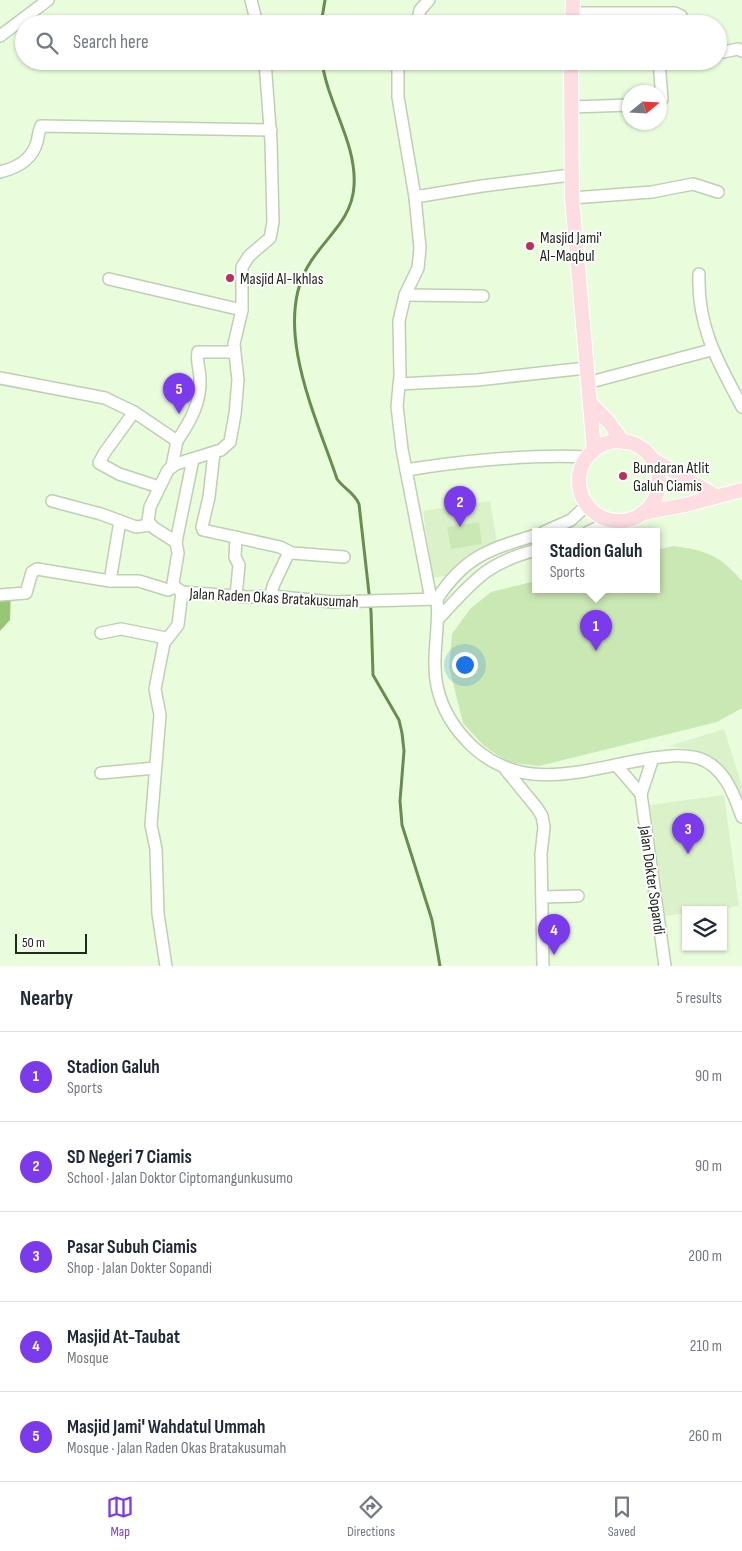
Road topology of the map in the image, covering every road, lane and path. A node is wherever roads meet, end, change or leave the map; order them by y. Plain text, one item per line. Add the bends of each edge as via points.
1 (48, 0) edge
2 (252, 0) edge
3 (426, 1) edge
4 (572, 12) edge
5 (28, 15) edge
6 (255, 15) edge
7 (419, 15) edge
8 (679, 15) edge
9 (15, 25) edge
10 (0, 36) edge
11 (727, 51) edge
12 (742, 51) edge
13 (266, 70) edge
14 (398, 70) edge
15 (571, 70) edge
16 (660, 70) edge
17 (661, 85) edge
18 (622, 105) edge
19 (571, 107) junction
20 (271, 130) junction
21 (0, 172) edge
22 (571, 175) junction
23 (718, 192) dead end
24 (415, 198) junction
25 (572, 198) junction
26 (699, 274) dead end
27 (109, 279) dead end
28 (405, 295) junction
29 (483, 296) dead end
30 (242, 310) junction
31 (711, 350) junction
32 (234, 352) junction
33 (586, 368) junction
34 (0, 378) edge
35 (587, 383) junction
36 (400, 384) junction
37 (590, 404) junction
38 (742, 407) edge
39 (134, 412) junction
40 (177, 441) junction
41 (623, 442) junction
42 (214, 452) junction
43 (590, 454) junction
44 (193, 459) junction
45 (652, 459) junction
46 (172, 466) junction
47 (406, 470) junction
48 (159, 487) junction
49 (742, 490) edge
50 (716, 496) junction
51 (52, 501) dead end
52 (587, 505) junction
53 (643, 513) junction
54 (612, 520) junction
55 (120, 521) junction
56 (180, 522) junction
57 (151, 525) junction
58 (202, 527) junction
59 (553, 528) edge
60 (596, 528) edge
61 (532, 536) edge
62 (236, 537) junction
63 (176, 542) junction
64 (532, 551) edge
65 (289, 552) junction
66 (484, 552) junction
67 (344, 557) dead end
68 (493, 565) junction
69 (110, 581) junction
70 (178, 590) junction
71 (0, 595) edge
72 (236, 596) junction
73 (271, 596) junction
74 (434, 599) junction
75 (439, 618) junction
76 (101, 632) dead end
77 (166, 638) junction
78 (653, 758) junction
79 (616, 765) junction
80 (155, 768) junction
81 (506, 770) junction
82 (101, 773) dead end
83 (641, 794) junction
84 (742, 816) edge
85 (578, 896) dead end
86 (543, 897) junction
87 (166, 966) edge
88 (543, 966) edge
89 (665, 966) edge

1 - 5 street
2 - 6 street
3 - 7 street
4 - 8 street
9 - 10 street
11 - 12 street
13 - 20 street
14 - 24 street via 398,96
15 - 19 main road
16 - 17 street
18 - 19 street
19 - 22 main road
20 - 21 street via 42,126 36,146 28,158 18,166
20 - 30 street via 272,230 270,238 249,256 242,267
22 - 24 street
22 - 25 main road
23 - 25 street via 693,184 652,192
24 - 28 street via 420,248 418,268
25 - 33 main road
26 - 31 street via 698,295
27 - 30 street
28 - 29 street
28 - 36 street via 399,321
30 - 32 street
31 - 35 street
31 - 38 street
32 - 40 street via 198,352 200,383 197,405
32 - 42 street via 238,380 231,437 226,446
33 - 35 main road
33 - 36 street via 477,380
34 - 39 street via 105,398
35 - 37 main road
36 - 47 street via 397,406
37 - 41 main road
37 - 43 main road
39 - 40 street
39 - 48 street via 99,463 119,474
40 - 46 street
41 - 43 main road via 608,443
41 - 45 main road via 636,446
42 - 44 street
42 - 58 street
43 - 47 street via 461,462
43 - 52 main road via 579,476
44 - 46 street
44 - 56 street, Jalan Raden Okas Bratakusumah
45 - 50 main road
45 - 53 main road via 658,484 654,500
46 - 48 street
47 - 74 street
48 - 57 street via 148,514
49 - 50 main road
50 - 53 main road
51 - 55 street
52 - 54 main road
52 - 59 street via 571,520
53 - 54 main road via 628,520
54 - 60 street
55 - 57 street via 136,528
55 - 69 street
56 - 58 street
56 - 63 street, Jalan Raden Okas Bratakusumah
57 - 63 street
58 - 62 street
61 - 66 street
62 - 65 street
62 - 72 street via 235,557 239,565
63 - 70 street, Jalan Raden Okas Bratakusumah via 178,553 173,580
64 - 68 street
65 - 67 street
65 - 73 street
66 - 68 street
66 - 74 street via 454,576
68 - 75 street via 471,583
69 - 70 street via 139,581
69 - 71 street via 36,569 32,572 26,593
70 - 72 street, Jalan Raden Okas Bratakusumah
70 - 77 street via 178,625
72 - 73 street, Jalan Raden Okas Bratakusumah
73 - 74 street, Jalan Raden Okas Bratakusumah via 358,602
74 - 75 street
75 - 81 street via 435,661 437,686 445,710 460,735 482,755
76 - 77 street via 121,629
77 - 80 street via 155,689 160,715
78 - 79 street
78 - 83 street, Jalan Dokter Sopandi
78 - 84 street via 699,758 714,767 725,778
79 - 81 street via 558,776
79 - 83 street
80 - 82 street
80 - 87 street via 151,825
81 - 86 street via 542,816
83 - 89 street, Jalan Dokter Sopandi
85 - 86 street
86 - 88 street

